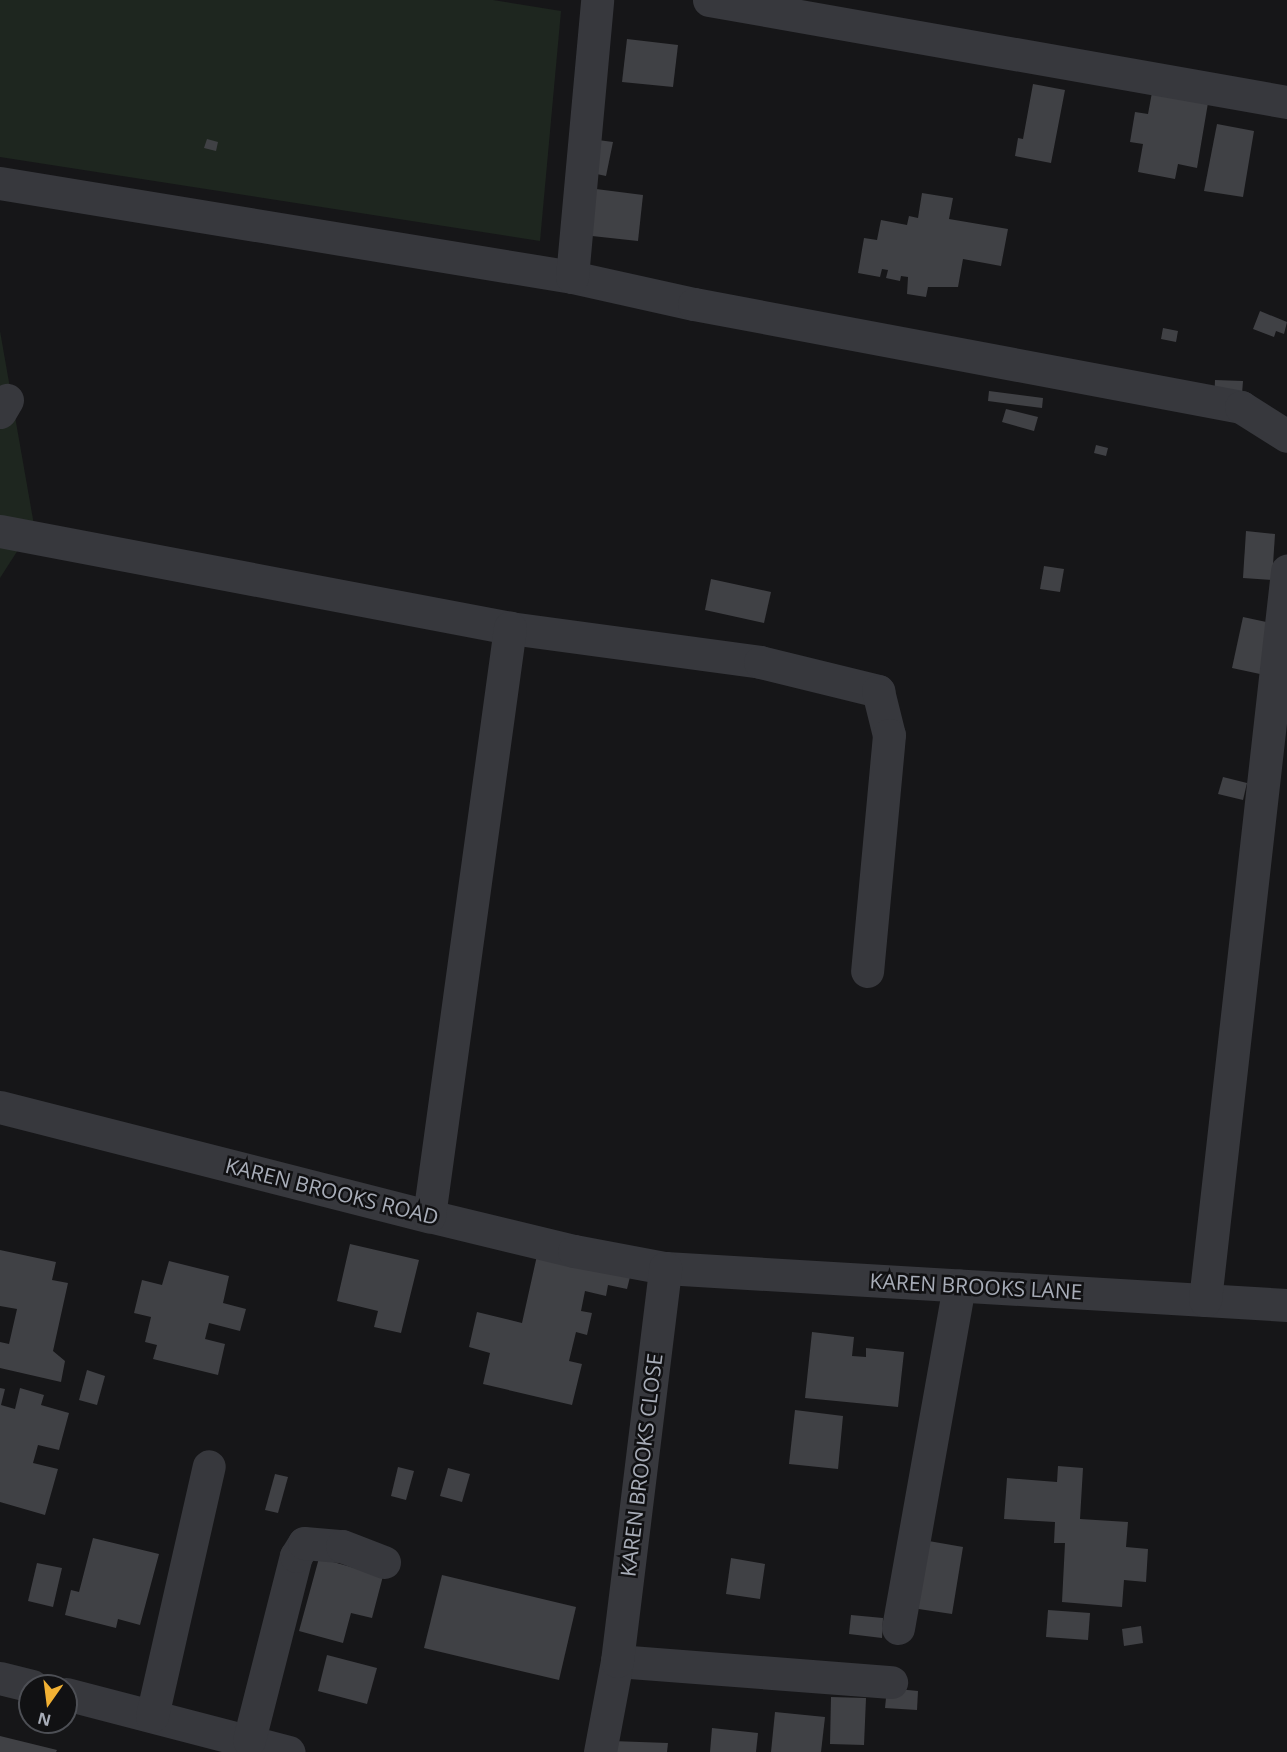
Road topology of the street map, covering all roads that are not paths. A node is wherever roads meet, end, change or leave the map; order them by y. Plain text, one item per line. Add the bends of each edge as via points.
1 (597, 0) edge
2 (709, 0) edge
3 (1287, 102) edge
4 (0, 183) edge
5 (572, 278) junction
6 (1287, 436) edge
7 (0, 531) edge
8 (1287, 571) edge
9 (510, 628) junction
10 (867, 971) dead end
11 (0, 1107) edge
12 (429, 1216) junction
13 (665, 1268) junction
14 (959, 1285) junction
15 (1205, 1300) junction
16 (1287, 1305) edge
17 (209, 1466) dead end
18 (384, 1562) dead end
19 (898, 1628) dead end
20 (617, 1661) junction
21 (0, 1678) edge
22 (18, 1682) edge
23 (891, 1682) dead end
24 (78, 1697) edge
25 (152, 1716) junction
26 (249, 1740) junction
27 (289, 1752) edge
28 (600, 1752) edge

1 - 5 street
2 - 3 street
4 - 5 street
5 - 6 street via 1242,407
7 - 9 street
8 - 15 street
9 - 10 street via 760,662 878,691 889,735
9 - 12 street
11 - 12 street, KAREN BROOKS ROAD
12 - 13 street, KAREN BROOKS ROAD
13 - 14 street, KAREN BROOKS LANE
13 - 20 street, KAREN BROOKS CLOSE
14 - 15 street, KAREN BROOKS LANE
14 - 19 street
15 - 16 street, KAREN BROOKS LANE
17 - 25 street
18 - 26 street via 342,1546 304,1543 296,1556
20 - 23 street
20 - 28 street, KAREN BROOKS CLOSE
21 - 22 street
24 - 25 street
25 - 26 street
26 - 27 street

